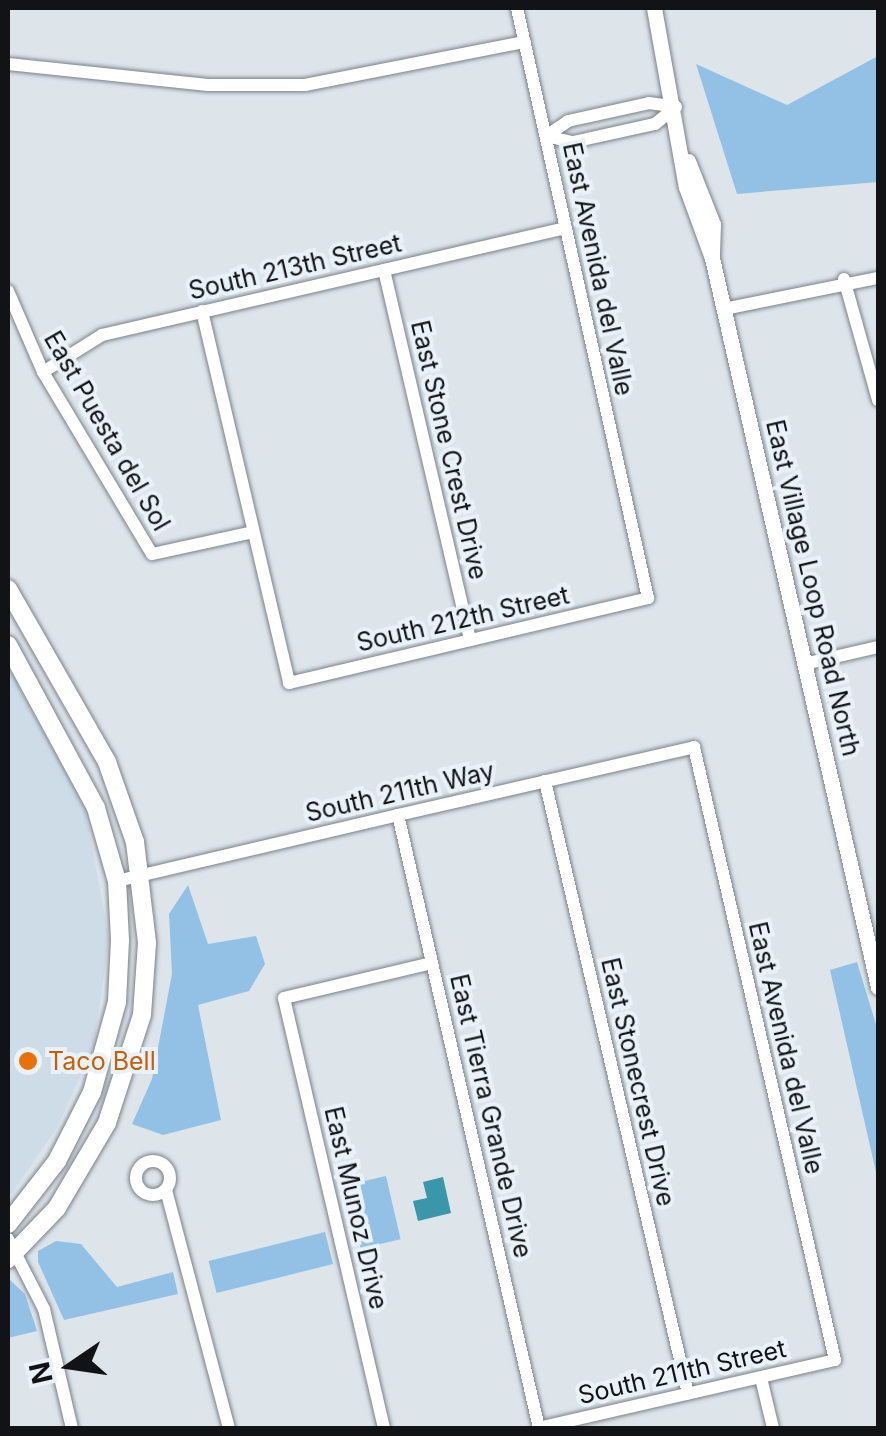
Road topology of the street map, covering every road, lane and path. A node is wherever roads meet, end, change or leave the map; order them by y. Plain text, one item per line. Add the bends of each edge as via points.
1 (517, 8) edge
2 (654, 8) edge
3 (525, 42) junction
4 (8, 64) edge
5 (676, 107) junction
6 (546, 136) junction
7 (566, 228) junction
8 (384, 270) junction
9 (878, 278) edge
10 (844, 280) junction
11 (8, 291) edge
12 (724, 310) junction
13 (202, 312) junction
14 (43, 372) junction
15 (878, 400) edge
16 (253, 532) junction
17 (8, 589) edge
18 (648, 598) joint
19 (470, 640) junction
20 (8, 645) edge
21 (878, 646) edge
22 (804, 664) junction
23 (694, 747) joint
24 (545, 781) junction
25 (398, 815) junction
26 (142, 876) junction
27 (117, 881) junction
28 (432, 963) junction
29 (878, 986) edge
30 (166, 1190) dead end
31 (8, 1224) edge
32 (10, 1250) edge
33 (836, 1360) joint
34 (761, 1378) junction
35 (688, 1394) junction
36 (72, 1428) edge
37 (229, 1428) edge
38 (384, 1428) edge
39 (540, 1428) edge
40 (773, 1428) edge

1 - 3 street, East Avenida del Valle
2 - 5 street, East Village Loop Road North
3 - 4 street via 305,85 208,86
3 - 6 street, East Avenida del Valle
5 - 6 street via 649,102 568,121
5 - 6 street via 655,124 573,142
5 - 12 street, East Village Loop Road North via 696,232 712,258
6 - 7 street, East Avenida del Valle
7 - 8 street, South 213th Street
7 - 18 street, East Avenida del Valle
8 - 13 street, South 213th Street
8 - 19 street, East Stone Crest Drive
9 - 10 street
10 - 12 street
10 - 15 street
11 - 14 street, East Puesta del Sol
12 - 22 street, East Village Loop Road North
13 - 14 street, South 213th Street via 102,335
13 - 16 street
14 - 16 street, East Puesta del Sol via 152,554
16 - 19 street, South 212th Street via 288,683
17 - 26 main road via 108,762
18 - 19 street, South 212th Street
20 - 27 main road via 83,772
21 - 22 street
22 - 29 street, East Village Loop Road North
23 - 24 street, South 211th Way
23 - 33 street, East Avenida del Valle
24 - 25 street, South 211th Way
24 - 35 street, East Stonecrest Drive
25 - 26 street, South 211th Way
25 - 28 street, East Tierra Grande Drive
26 - 27 street, South 211th Way
26 - 32 main road via 144,996 129,1072 83,1168
27 - 31 main road via 117,1002 92,1092 57,1160
28 - 38 street, East Munoz Drive via 284,998
28 - 39 street, East Tierra Grande Drive
30 - 37 street
32 - 36 street via 44,1310
33 - 34 street, South 211th Street
34 - 35 street, South 211th Street
34 - 40 street
35 - 39 street, South 211th Street

